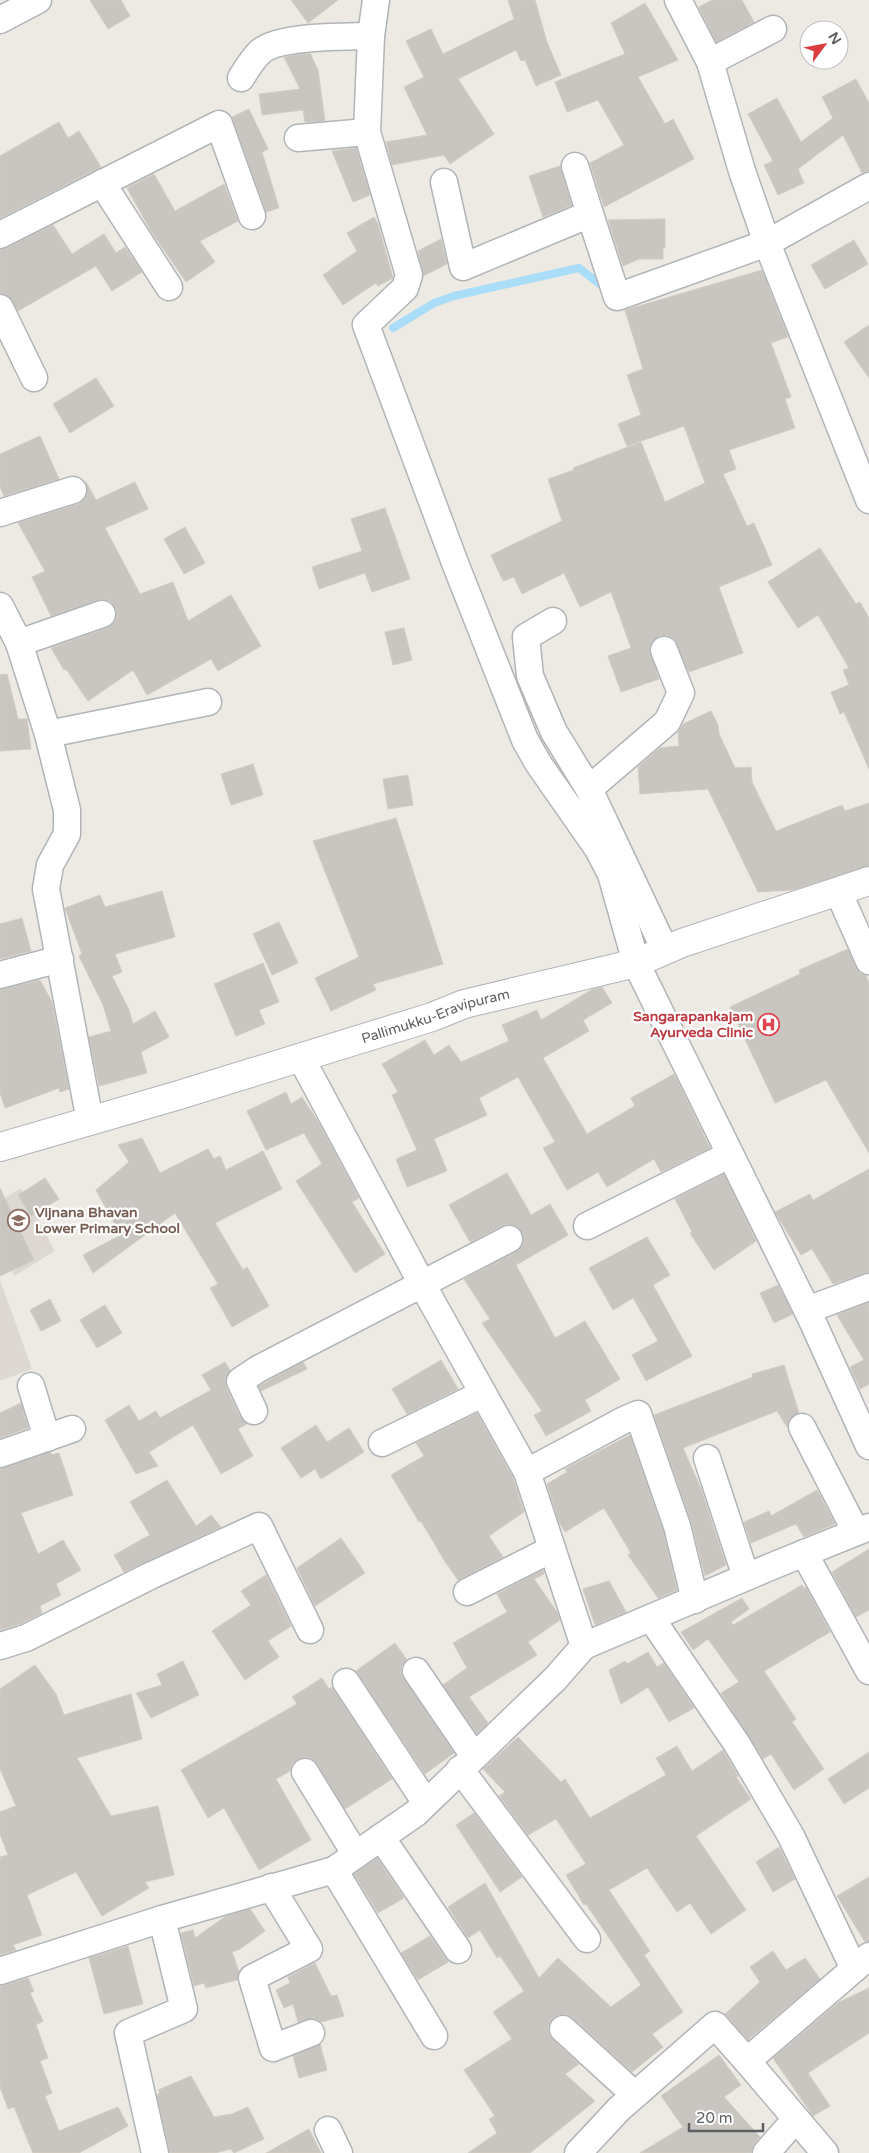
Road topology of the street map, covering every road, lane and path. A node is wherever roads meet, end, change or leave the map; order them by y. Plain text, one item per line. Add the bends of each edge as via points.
1 (38, 0) edge
2 (376, 0) edge
3 (678, 0) edge
4 (0, 20) edge
5 (772, 29) dead end
6 (371, 36) junction
7 (710, 62) junction
8 (241, 78) dead end
9 (367, 132) junction
10 (298, 138) dead end
11 (575, 166) dead end
12 (444, 182) dead end
13 (102, 183) junction
14 (869, 186) edge
15 (590, 214) junction
16 (252, 216) dead end
17 (0, 235) edge
18 (767, 243) junction
19 (169, 287) dead end
20 (0, 308) edge
21 (34, 378) dead end
22 (73, 490) dead end
23 (869, 500) edge
24 (0, 513) edge
25 (0, 606) edge
26 (102, 614) dead end
27 (553, 621) dead end
28 (19, 643) junction
29 (664, 650) dead end
30 (208, 702) dead end
31 (48, 734) junction
32 (589, 789) junction
33 (869, 881) edge
34 (838, 891) junction
35 (665, 950) junction
36 (60, 959) junction
37 (869, 961) edge
38 (636, 963) junction
39 (0, 975) edge
40 (301, 1058) junction
41 (90, 1121) junction
42 (0, 1147) edge
43 (729, 1155) junction
44 (587, 1226) dead end
45 (509, 1240) dead end
46 (422, 1284) junction
47 (869, 1287) edge
48 (806, 1310) junction
49 (31, 1386) dead end
50 (482, 1394) junction
51 (254, 1411) dead end
52 (802, 1427) dead end
53 (72, 1429) dead end
54 (47, 1438) junction
55 (382, 1442) dead end
56 (869, 1446) edge
57 (0, 1454) edge
58 (706, 1458) dead end
59 (527, 1472) junction
60 (863, 1529) edge
61 (552, 1550) junction
62 (804, 1553) junction
63 (746, 1577) junction
64 (467, 1592) dead end
65 (695, 1600) junction
66 (651, 1618) junction
67 (310, 1630) dead end
68 (0, 1646) edge
69 (584, 1646) junction
70 (416, 1670) dead end
71 (869, 1671) edge
72 (346, 1682) dead end
73 (467, 1763) junction
74 (305, 1772) dead end
75 (426, 1803) junction
76 (381, 1837) junction
77 (356, 1855) junction
78 (334, 1870) junction
79 (271, 1887) junction
80 (162, 1919) junction
81 (587, 1939) dead end
82 (458, 1950) dead end
83 (862, 1962) edge
84 (0, 1971) edge
85 (563, 2030) dead end
86 (311, 2033) dead end
87 (434, 2036) dead end
88 (747, 2061) junction
89 (635, 2095) junction
90 (795, 2120) junction
91 (328, 2130) dead end
92 (155, 2153) edge
93 (339, 2153) edge
94 (578, 2153) edge
95 (766, 2153) edge
96 (825, 2153) edge

1 - 4 street
2 - 6 street
3 - 7 street
5 - 7 street
6 - 8 street via 287,41 260,52
6 - 9 street
7 - 18 street
9 - 10 street
9 - 38 street via 409,275 405,288 366,325 525,740 598,849 611,874
11 - 15 street
12 - 15 street via 463,267
13 - 16 street via 219,124
13 - 17 street
13 - 19 street
14 - 18 street
15 - 18 street via 617,297
18 - 23 street
20 - 21 street
22 - 24 street
25 - 28 street
26 - 28 street
27 - 32 street via 526,637 530,676 554,732
28 - 31 street
29 - 32 street via 681,693 667,722
30 - 31 street
31 - 36 street via 67,810 67,834 50,865 46,888
32 - 35 street
33 - 34 main road, Pallimukku-Eravipuram
34 - 35 main road, Pallimukku-Eravipuram
34 - 37 street
35 - 38 main road, Pallimukku-Eravipuram
36 - 39 street
36 - 41 street
38 - 40 main road, Pallimukku-Eravipuram via 464,1004
38 - 43 street
40 - 41 main road, Pallimukku-Eravipuram
40 - 46 street
41 - 42 main road, Pallimukku-Eravipuram
43 - 44 street
43 - 48 street
45 - 46 street
46 - 50 street
46 - 51 street via 240,1381
47 - 48 street
48 - 56 street
49 - 54 street
50 - 55 street
50 - 59 street
52 - 60 street
53 - 54 street
54 - 57 street
58 - 63 street
59 - 61 street
59 - 65 street via 638,1414 677,1526
60 - 62 street
61 - 64 street
61 - 69 street
62 - 63 street
62 - 71 street
63 - 65 street
65 - 66 street
66 - 69 street
66 - 83 street via 737,1744
67 - 68 street via 259,1526 26,1638
69 - 73 street via 555,1679
70 - 73 street
72 - 75 street
73 - 75 street
73 - 81 street
74 - 77 street
75 - 76 street
76 - 77 street
76 - 82 street
77 - 78 street
78 - 79 street
78 - 87 street
79 - 80 street
79 - 86 street via 309,1949 252,1978 273,2048
80 - 84 street
80 - 92 street via 184,2009 128,2033
83 - 88 street
85 - 89 street
88 - 89 street via 715,2024
88 - 90 street
89 - 94 street
90 - 95 street
90 - 96 street
91 - 93 street

